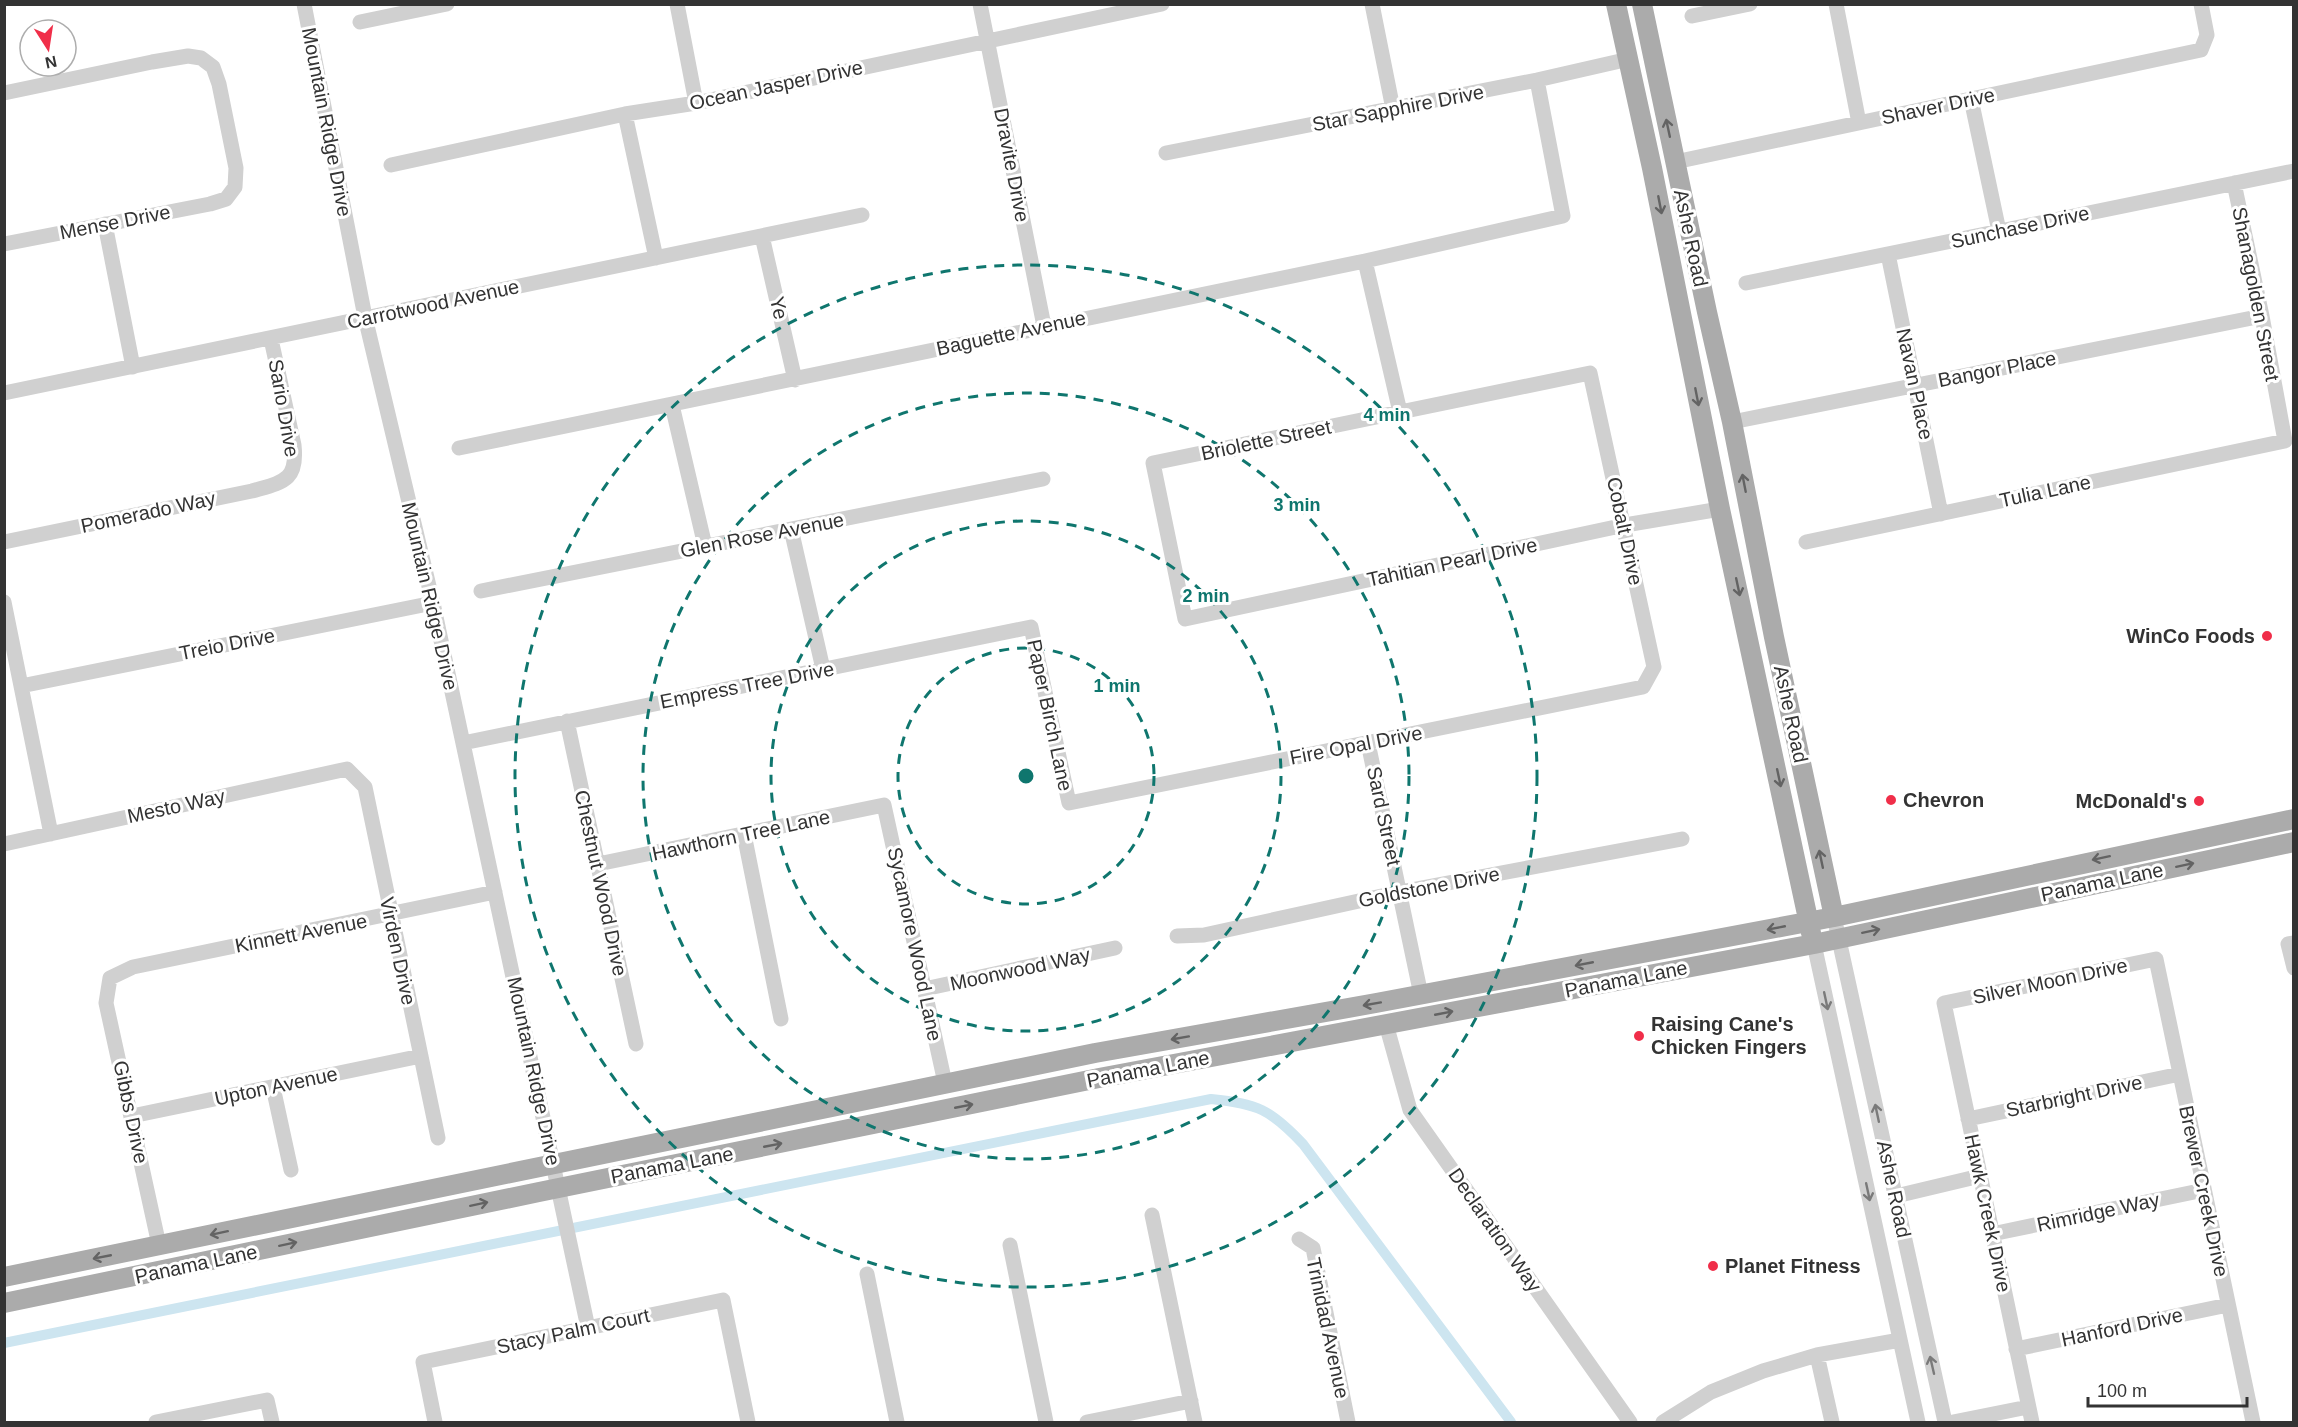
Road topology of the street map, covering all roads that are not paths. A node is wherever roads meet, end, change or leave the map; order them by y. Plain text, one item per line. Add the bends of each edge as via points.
1 (304, 4) edge
2 (447, 4) edge
3 (677, 4) edge
4 (980, 4) edge
5 (1162, 4) edge
6 (1372, 4) edge
7 (1616, 4) edge
8 (1642, 4) edge
9 (1750, 4) edge
10 (1836, 4) edge
11 (2201, 4) edge
12 (1692, 16) dead end
13 (360, 22) dead end
14 (988, 41) junction
15 (1629, 59) junction
16 (1537, 80) junction
17 (4, 93) edge
18 (1971, 99) junction
19 (696, 103) junction
20 (1394, 108) junction
21 (625, 114) junction
22 (1859, 123) junction
23 (1166, 153) dead end
24 (1675, 162) junction
25 (391, 165) dead end
26 (2294, 171) edge
27 (2234, 183) junction
28 (862, 215) dead end
29 (105, 224) junction
30 (1999, 231) junction
31 (762, 236) junction
32 (4, 244) edge
33 (1888, 254) junction
34 (656, 258) junction
35 (1365, 261) junction
36 (1746, 283) dead end
37 (1678, 298) junction
38 (2262, 315) junction
39 (365, 317) junction
40 (1044, 326) junction
41 (271, 339) junction
42 (133, 367) junction
43 (1590, 373) joint
44 (795, 380) junction
45 (1915, 386) junction
46 (4, 393) edge
47 (672, 405) junction
48 (1400, 412) junction
49 (1732, 422) junction
50 (2285, 441) joint
51 (459, 448) dead end
52 (290, 477) joint
53 (1044, 479) dead end
54 (1720, 509) junction
55 (1941, 513) junction
56 (1625, 525) junction
57 (791, 529) junction
58 (4, 542) edge
59 (1806, 542) dead end
60 (705, 546) junction
61 (481, 591) dead end
62 (4, 602) edge
63 (433, 603) junction
64 (1769, 609) junction
65 (1744, 614) junction
66 (1185, 619) joint
67 (1031, 627) joint
68 (823, 669) junction
69 (21, 686) junction
70 (1643, 687) joint
71 (1793, 718) junction
72 (567, 721) junction
73 (463, 743) junction
74 (1368, 743) junction
75 (347, 769) joint
76 (1070, 803) joint
77 (884, 805) joint
78 (2294, 819) edge
79 (51, 834) junction
80 (744, 834) junction
81 (1682, 839) dead end
82 (2294, 842) edge
83 (4, 844) edge
84 (597, 864) junction
85 (495, 892) junction
86 (1400, 892) junction
87 (390, 915) junction
88 (1834, 917) junction
89 (1809, 921) junction
90 (1178, 936) dead end
91 (1839, 938) junction
92 (2291, 943) edge
93 (1814, 944) junction
94 (1115, 948) dead end
95 (2156, 959) joint
96 (2294, 968) edge
97 (110, 978) joint
98 (924, 989) junction
99 (1421, 995) junction
100 (1944, 1003) joint
101 (781, 1019) dead end
102 (1386, 1024) junction
103 (636, 1044) dead end
104 (421, 1056) junction
105 (2180, 1074) junction
106 (945, 1083) junction
107 (273, 1087) junction
108 (132, 1116) junction
109 (1968, 1119) junction
110 (870, 1125) junction
111 (438, 1138) dead end
112 (554, 1162) junction
113 (291, 1170) dead end
114 (1980, 1176) junction
115 (559, 1188) junction
116 (2204, 1190) junction
117 (1896, 1196) junction
118 (1152, 1215) dead end
119 (1992, 1234) junction
120 (1299, 1239) dead end
121 (159, 1245) junction
122 (1010, 1245) dead end
123 (867, 1274) dead end
124 (4, 1277) edge
125 (77, 1288) junction
126 (4, 1303) edge
127 (2228, 1305) junction
128 (588, 1328) junction
129 (1900, 1340) junction
130 (2016, 1349) junction
131 (1817, 1355) junction
132 (1191, 1401) junction
133 (2028, 1407) junction
134 (156, 1422) edge
135 (272, 1422) edge
136 (435, 1422) edge
137 (748, 1422) edge
138 (897, 1422) edge
139 (1046, 1422) edge
140 (1087, 1422) edge
141 (1195, 1422) edge
142 (1348, 1422) edge
143 (1630, 1422) edge
144 (1663, 1422) edge
145 (1832, 1422) edge
146 (1918, 1422) edge
147 (1945, 1422) edge
148 (1953, 1422) edge
149 (2032, 1422) edge
150 (2248, 1422) edge

1 - 39 street, Mountain Ridge Drive
2 - 13 street
3 - 19 street
4 - 14 street, Dravite Drive
5 - 14 street, Ocean Jasper Drive
6 - 20 street
7 - 15 main road, Ashe Road
24 -> 8 main road, Ashe Road
9 - 12 street
10 - 22 street
11 - 18 street, Shaver Drive via 2207,35 2201,50
14 - 19 street, Ocean Jasper Drive
14 - 40 street, Dravite Drive
15 - 16 street, Star Sapphire Drive
15 -> 37 main road, Ashe Road
16 - 20 street, Star Sapphire Drive
16 - 35 street, Baguette Avenue via 1563,216
17 - 29 street, Mense Drive via 188,56 201,58 213,67 236,168 235,187 226,198 210,204
18 - 22 street, Shaver Drive
18 - 30 street
19 - 21 street, Ocean Jasper Drive
20 - 23 street, Star Sapphire Drive
21 - 25 street, Ocean Jasper Drive
21 - 34 street
22 - 24 street, Shaver Drive
24 - 49 main road, Ashe Road
26 - 27 street, Sunchase Drive
27 - 30 street, Sunchase Drive
27 - 38 street, Shanagolden Street
28 - 31 street, Carrotwood Avenue
29 - 32 street, Mense Drive
29 - 42 street
30 - 33 street, Sunchase Drive
31 - 34 street, Carrotwood Avenue
31 - 44 street, Ye
33 - 36 street, Sunchase Drive
33 - 45 street, Navan Place
34 - 39 street, Carrotwood Avenue
35 - 40 street, Baguette Avenue
35 - 48 street
37 - 49 main road via 1686,306 1694,327 1717,411
37 -> 54 main road, Ashe Road
38 - 45 street, Bangor Place
38 - 50 street, Shanagolden Street
39 - 41 street, Carrotwood Avenue
39 - 63 street, Mountain Ridge Drive
40 - 44 street, Baguette Avenue
41 - 42 street, Carrotwood Avenue
41 - 52 street, Sario Drive via 294,445 296,462
42 - 46 street, Carrotwood Avenue
43 - 48 street, Briolette Street
43 - 56 street, Cobalt Drive
44 - 47 street, Baguette Avenue
45 - 49 street, Bangor Place
45 - 55 street, Navan Place
47 - 51 street, Baguette Avenue
47 - 60 street
48 - 66 street, Briolette Street via 1153,463
64 -> 49 main road, Ashe Road
50 - 55 street, Tulia Lane
52 - 58 street, Pomerado Way via 279,484
53 - 57 street, Glen Rose Avenue
54 - 56 street, Tahitian Pearl Drive
54 - 64 main road via 1734,514 1741,523 1757,593
54 -> 65 main road, Ashe Road
55 - 59 street, Tulia Lane
56 - 66 street, Tahitian Pearl Drive
56 - 70 street, Cobalt Drive via 1654,667
57 - 60 street, Glen Rose Avenue
57 - 68 street
60 - 61 street, Glen Rose Avenue
62 - 69 street
63 - 69 street, Treio Drive
63 - 73 street, Mountain Ridge Drive
64 - 71 main road, Ashe Road
65 - 71 main road via 1762,631 1780,705
65 -> 89 main road, Ashe Road
67 - 68 street, Empress Tree Drive
67 - 76 street, Paper Birch Lane
68 - 72 street, Empress Tree Drive
69 - 79 street
70 - 74 street, Fire Opal Drive
88 -> 71 main road, Ashe Road
72 - 73 street, Empress Tree Drive
72 - 84 street, Chestnut Wood Drive
73 - 85 street, Mountain Ridge Drive
74 - 76 street, Fire Opal Drive
74 - 86 street, Sard Street
75 - 79 street, Mesto Way
75 - 87 street, Virden Drive via 365,787
77 - 80 street, Hawthorn Tree Lane
77 - 98 street, Sycamore Wood Lane
78 -> 88 main road, Panama Lane
79 - 83 street, Mesto Way
80 - 84 street, Hawthorn Tree Lane
80 - 101 street
81 - 86 street, Goldstone Drive
91 -> 82 main road, Panama Lane
84 - 103 street, Chestnut Wood Drive
85 - 87 street, Kinnett Avenue
85 - 112 street, Mountain Ridge Drive
86 - 90 street, Goldstone Drive via 1204,935
86 - 99 street, Sard Street
87 - 97 street, Kinnett Avenue via 133,967
87 - 104 street, Virden Drive
88 - 89 main road, Panama Lane
88 - 91 street, Ashe Road
89 - 93 main road, Ashe Road
89 -> 99 main road, Panama Lane
91 - 93 main road, Panama Lane
117 -> 91 street, Ashe Road
92 - 96 street
102 -> 93 main road, Panama Lane
93 -> 129 street, Ashe Road
94 - 98 street, Moonwood Way
95 - 100 street, Silver Moon Drive
95 - 105 street, Brewer Creek Drive
97 - 108 street, Gibbs Drive via 106,1002
98 - 106 street, Sycamore Wood Lane
99 - 102 main road
99 -> 106 main road, Panama Lane
100 - 109 street, Hawk Creek Drive
110 -> 102 main road, Panama Lane
102 - 143 street, Declaration Way via 1410,1110
104 - 107 street, Upton Avenue
104 - 111 street, Virden Drive
105 - 109 street, Starbright Drive
105 - 116 street, Brewer Creek Drive
106 - 110 main road via 935,1099 877,1112
106 - 112 main road, Panama Lane
107 - 108 street, Upton Avenue
107 - 113 street
108 - 121 street, Gibbs Drive
109 - 114 street, Hawk Creek Drive
115 -> 110 main road, Panama Lane
112 - 115 street, Mountain Ridge Drive
112 -> 121 main road, Panama Lane
114 - 117 street
114 - 119 street, Hawk Creek Drive
125 -> 115 main road, Panama Lane
115 - 128 street, Mountain Ridge Drive
116 - 119 street, Rimridge Way
116 - 127 street, Brewer Creek Drive
147 -> 117 street, Ashe Road
118 - 132 street
119 - 130 street, Hawk Creek Drive
120 - 142 street, Trinidad Avenue via 1313,1248
121 -> 124 main road, Panama Lane
121 - 125 main road via 146,1262
122 - 139 street
123 - 138 street
125 - 126 main road, Panama Lane
127 - 130 street, Hanford Drive
127 - 150 street, Brewer Creek Drive
128 - 136 street, Stacy Palm Court via 423,1362
128 - 137 street, Stacy Palm Court via 723,1300
129 - 131 street
129 - 146 street, Ashe Road
130 - 133 street, Hawk Creek Drive
131 - 144 street via 1711,1392
131 - 145 street
132 - 140 street
132 - 141 street
133 - 148 street
133 - 149 street, Hawk Creek Drive
134 - 135 street via 267,1400

